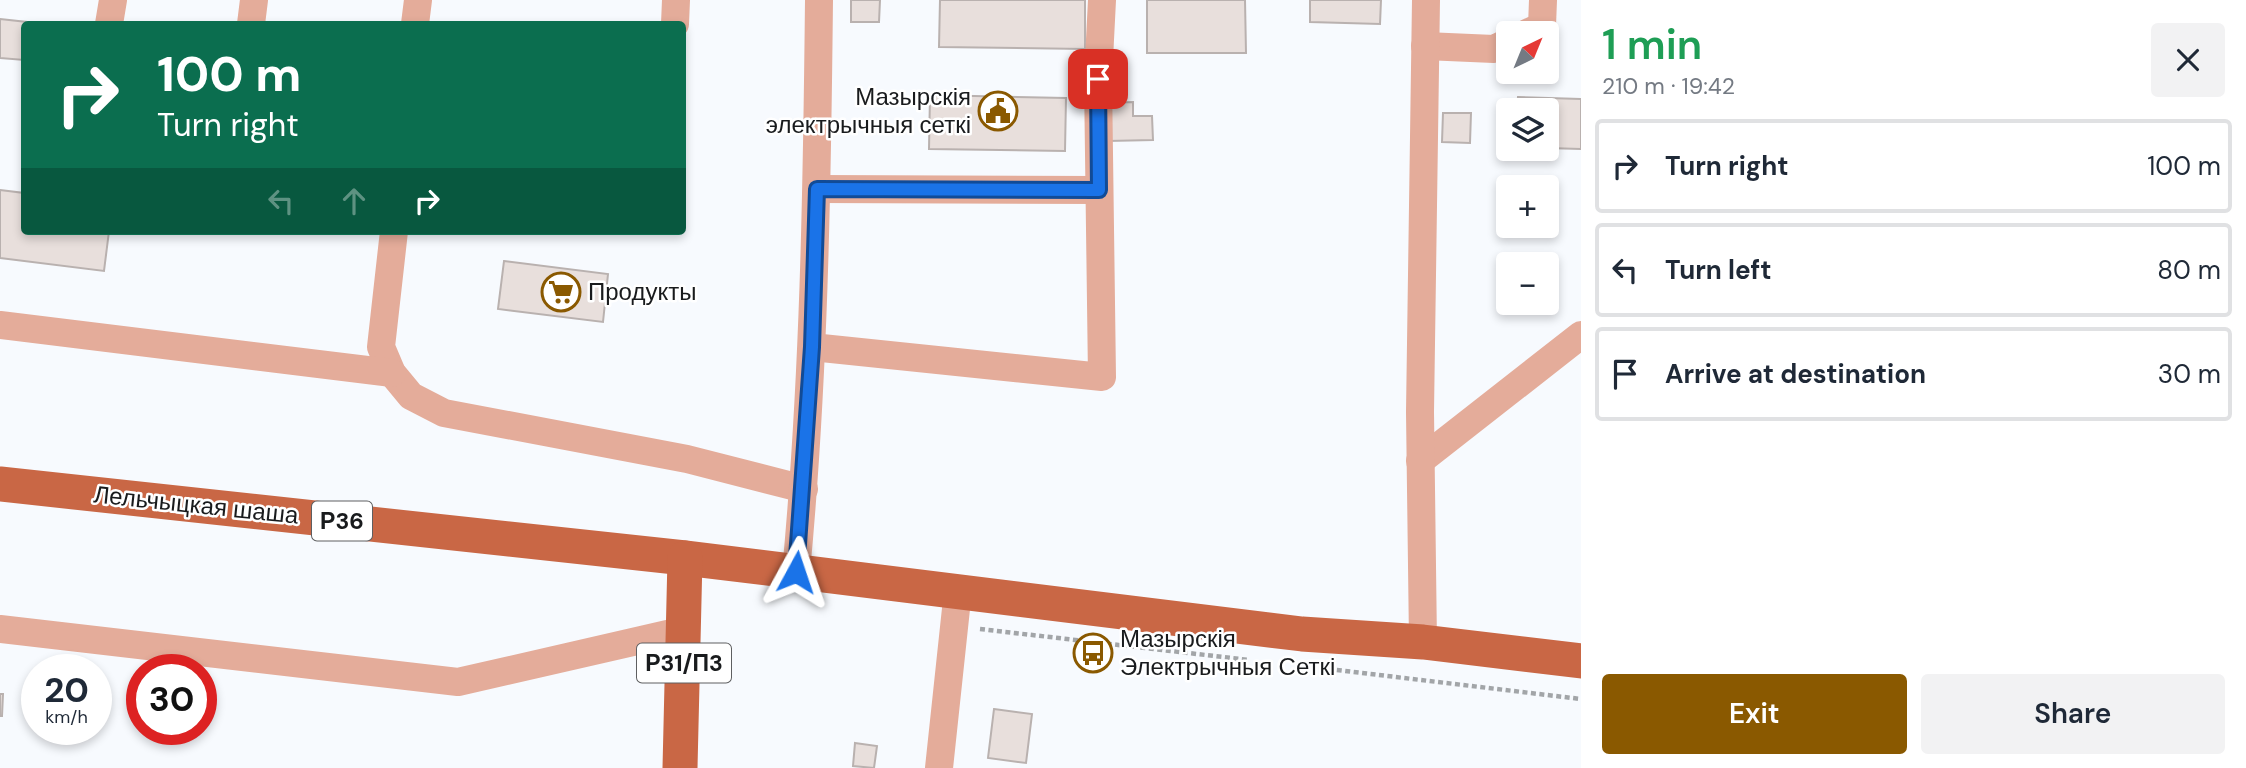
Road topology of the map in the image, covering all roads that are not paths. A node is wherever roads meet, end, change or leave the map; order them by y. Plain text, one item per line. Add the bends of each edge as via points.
1 (113, 0) edge
2 (254, 0) edge
3 (418, 0) edge
4 (676, 0) edge
5 (819, 0) edge
6 (1102, 0) edge
7 (1426, 0) edge
8 (1543, 0) edge
9 (110, 21) edge
10 (251, 21) edge
11 (415, 21) edge
12 (675, 21) edge
13 (1542, 21) edge
14 (1425, 46) junction
15 (1496, 48) edge
16 (817, 189) junction
17 (1099, 190) junction
18 (394, 235) edge
19 (0, 325) edge
20 (1581, 335) edge
21 (812, 347) junction
22 (392, 373) junction
23 (1420, 461) junction
24 (0, 484) edge
25 (804, 489) junction
26 (685, 558) junction
27 (796, 572) junction
28 (958, 590) junction
29 (0, 629) edge
30 (685, 630) junction
31 (1423, 642) junction
32 (1581, 661) edge
33 (680, 768) edge
34 (939, 768) edge

1 - 9 street
2 - 10 street
3 - 11 street
4 - 12 street
5 - 16 street
6 - 17 street
7 - 14 street
8 - 13 street
14 - 15 street
14 - 23 street
16 - 17 street
16 - 21 street
17 - 21 street via 1102,377
18 - 22 street via 381,348
19 - 22 street
20 - 23 street
21 - 25 street
22 - 25 street via 411,397 444,413 687,459
23 - 31 street
24 - 26 main road, Лельчыцкая шаша / Р36
25 - 27 street
26 - 27 main road, Р36
26 - 30 main road, Р31/П3
27 - 28 main road, Р36
28 - 31 main road, Р36 via 1302,634
28 - 34 street
29 - 30 street via 458,682
30 - 33 main road, Р31/П3
31 - 32 main road, Р36

